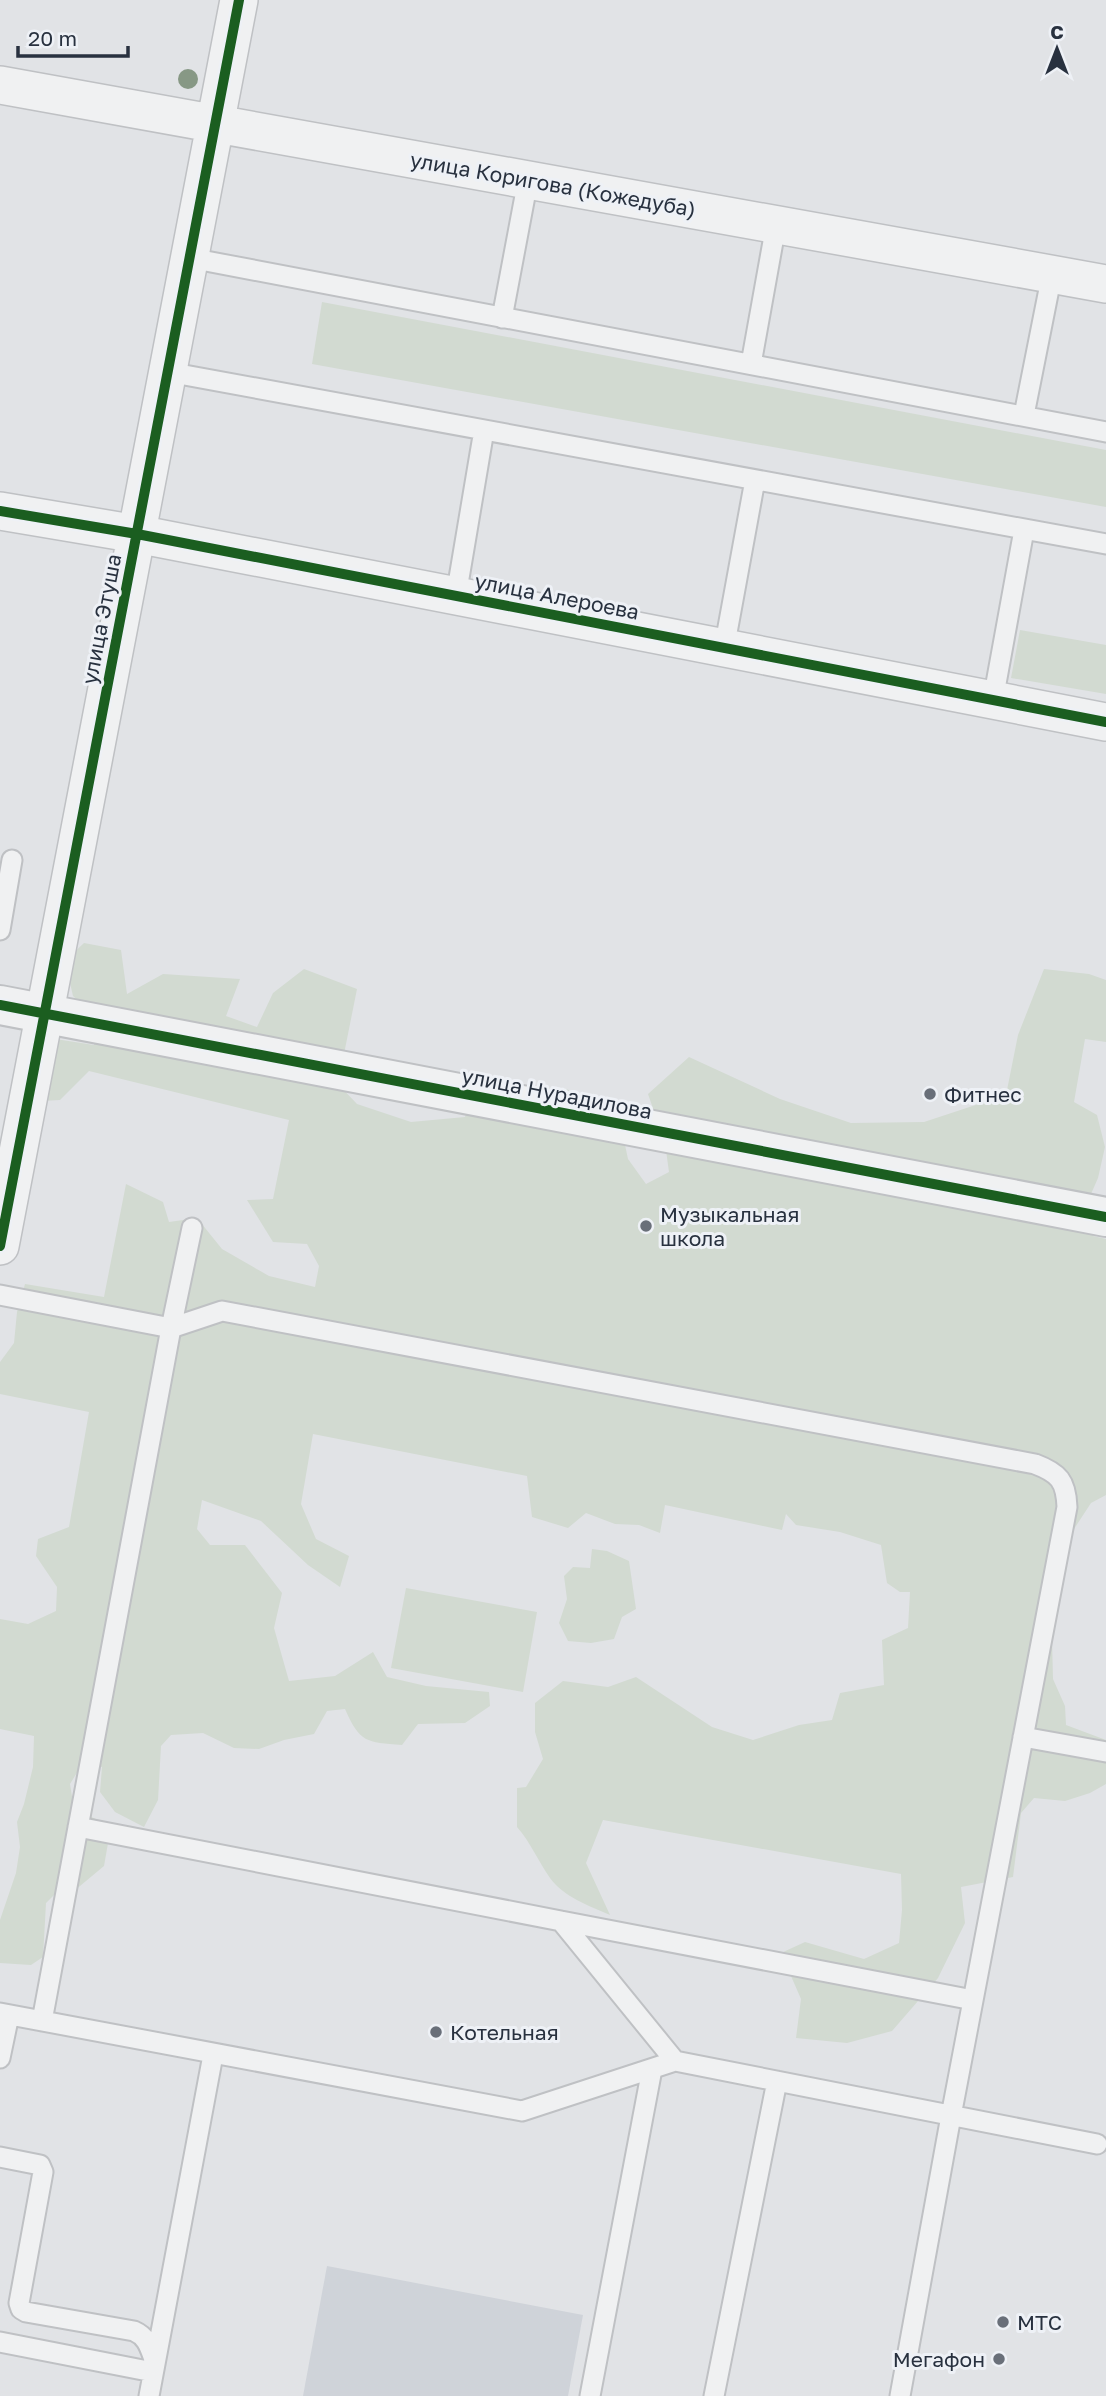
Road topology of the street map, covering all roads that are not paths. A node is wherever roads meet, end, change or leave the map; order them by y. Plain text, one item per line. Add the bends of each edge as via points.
1 (239, 0) edge
2 (0, 85) edge
3 (215, 123) junction
4 (528, 180) junction
5 (776, 225) junction
6 (190, 258) junction
7 (1052, 274) junction
8 (1106, 284) edge
9 (502, 318) junction
10 (751, 364) junction
11 (168, 372) junction
12 (1024, 415) junction
13 (484, 430) junction
14 (1106, 432) edge
15 (755, 480) junction
16 (0, 511) edge
17 (1024, 530) junction
18 (137, 534) junction
19 (1106, 544) edge
20 (456, 596) junction
21 (724, 649) junction
22 (993, 700) junction
23 (1106, 722) edge
24 (12, 860) dead end
25 (0, 930) edge
26 (0, 1006) edge
27 (44, 1014) junction
28 (6, 1181) edge
29 (1106, 1217) edge
30 (192, 1228) dead end
31 (0, 1246) edge
32 (0, 1295) edge
33 (172, 1328) junction
34 (1023, 1737) junction
35 (1106, 1752) edge
36 (78, 1827) junction
37 (561, 1921) junction
38 (973, 2000) junction
39 (4, 2014) edge
40 (42, 2021) junction
41 (213, 2055) junction
42 (0, 2058) edge
43 (675, 2061) junction
44 (652, 2069) junction
45 (777, 2081) junction
46 (951, 2116) junction
47 (1097, 2144) dead end
48 (0, 2157) edge
49 (0, 2342) edge
50 (154, 2367) junction
51 (149, 2396) edge
52 (590, 2396) edge
53 (714, 2396) edge
54 (901, 2396) edge

1 - 3 street, улица Этуша
2 - 3 street, улица Коригова (Кожедуба)
3 - 4 street, улица Коригова (Кожедуба)
3 - 6 street, улица Этуша
4 - 5 street, улица Коригова (Кожедуба)
4 - 9 lane
5 - 7 street, улица Коригова (Кожедуба)
5 - 10 lane
6 - 9 lane
6 - 11 street, улица Этуша
7 - 8 street, улица Коригова (Кожедуба)
7 - 12 lane
9 - 10 lane
10 - 12 lane
11 - 13 lane
11 - 18 street, улица Этуша
12 - 14 lane
13 - 15 lane
13 - 20 lane
15 - 17 lane
15 - 21 lane
16 - 18 street, улица Алероева
17 - 19 lane
17 - 22 lane
18 - 20 street, улица Алероева
18 - 27 street, улица Этуша
20 - 21 street, улица Алероева
21 - 22 street, улица Алероева
22 - 23 street, улица Алероева
24 - 25 lane
26 - 27 street, улица Нурадилова
27 - 28 street, улица Этуша
27 - 29 street, улица Нурадилова
28 - 31 street, улица Этуша
30 - 33 lane
32 - 33 lane
33 - 34 lane via 222,1311 1050,1470 1066,1491 1067,1507
33 - 36 lane
34 - 35 lane
34 - 38 lane
36 - 37 lane
36 - 40 lane
37 - 38 lane
37 - 43 lane
38 - 46 lane
39 - 40 lane
39 - 42 lane
40 - 41 lane
41 - 44 lane via 522,2111
41 - 50 lane
43 - 44 lane
43 - 45 lane
44 - 52 lane
45 - 46 lane
45 - 53 lane
46 - 47 lane
46 - 54 lane
48 - 50 lane via 43,2169 21,2309 138,2333 149,2345
49 - 50 lane
50 - 51 lane

